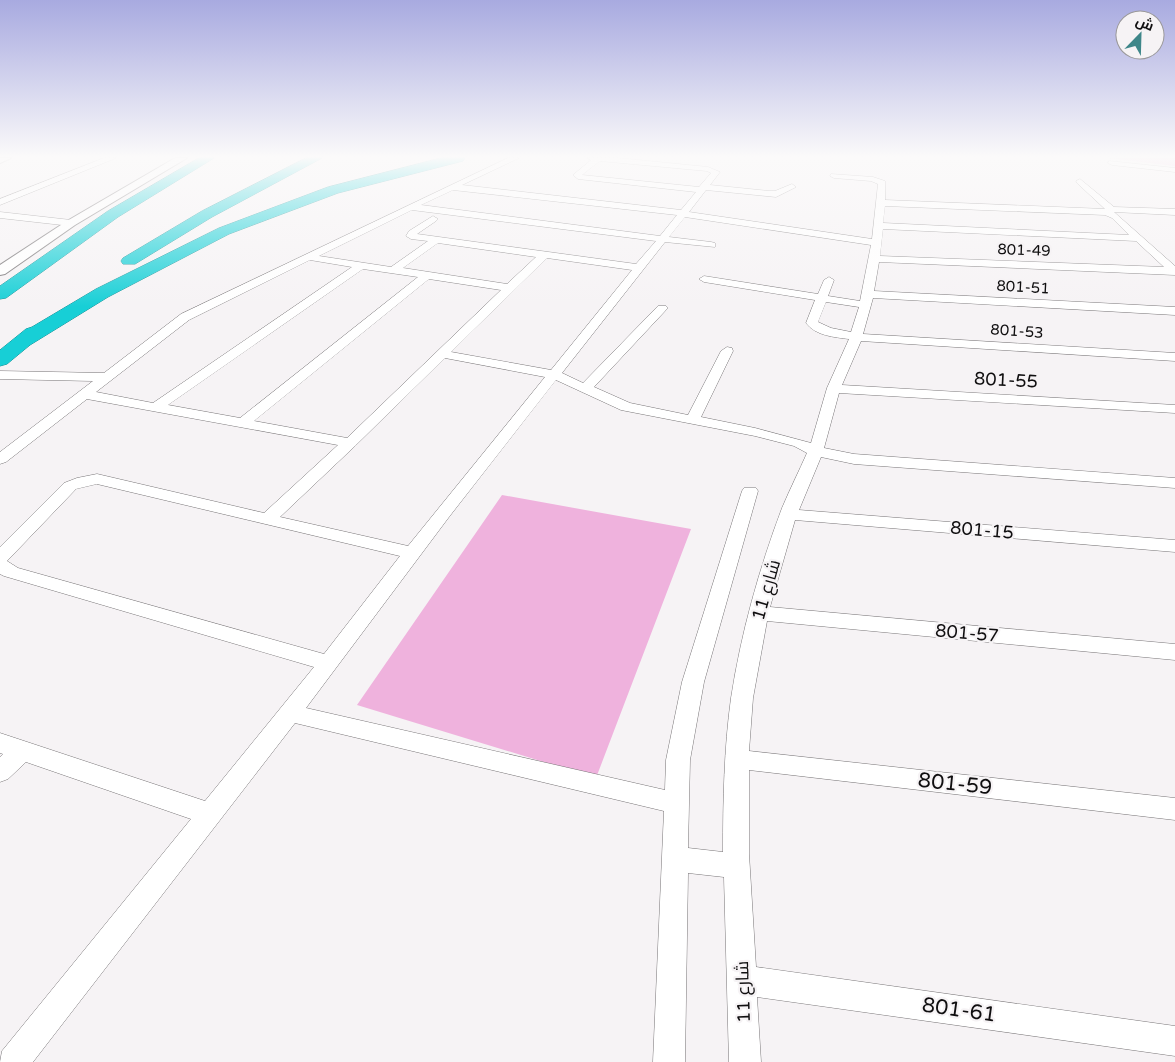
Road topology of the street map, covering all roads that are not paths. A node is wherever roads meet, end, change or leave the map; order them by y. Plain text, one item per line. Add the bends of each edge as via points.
1 (100, 208) edge
2 (121, 208) edge
3 (219, 208) edge
4 (286, 208) edge
5 (409, 208) edge
6 (424, 208) edge
7 (635, 208) edge
8 (688, 208) edge
9 (880, 208) edge
10 (1011, 208) edge
11 (1106, 208) edge
12 (1109, 211) junction
13 (1154, 211) junction
14 (1175, 212) edge
15 (683, 213) junction
16 (0, 215) edge
17 (433, 219) dead end
18 (71, 223) junction
19 (1174, 224) edge
20 (664, 238) junction
21 (1139, 238) junction
22 (436, 240) junction
23 (876, 243) junction
24 (711, 245) dead end
25 (544, 254) junction
26 (1156, 254) junction
27 (1175, 255) edge
28 (308, 257) junction
29 (360, 266) junction
30 (2, 268) edge
31 (639, 268) junction
32 (392, 271) junction
33 (1175, 271) edge
34 (426, 276) junction
35 (704, 279) dead end
36 (829, 280) dead end
37 (510, 288) junction
38 (0, 294) edge
39 (822, 298) junction
40 (867, 299) junction
41 (662, 308) dead end
42 (1175, 311) edge
43 (857, 337) junction
44 (20, 343) junction
45 (727, 351) dead end
46 (442, 354) junction
47 (1175, 357) edge
48 (0, 360) edge
49 (552, 374) junction
50 (0, 376) edge
51 (104, 377) junction
52 (586, 388) junction
53 (834, 389) junction
54 (83, 394) junction
55 (156, 407) junction
56 (1175, 409) edge
57 (692, 420) junction
58 (243, 424) junction
59 (350, 443) junction
60 (816, 451) junction
61 (0, 458) edge
62 (1175, 483) edge
63 (750, 490) dead end
64 (788, 514) junction
65 (268, 519) junction
66 (1175, 546) edge
67 (412, 553) junction
68 (0, 558) edge
69 (0, 565) edge
70 (759, 613) junction
71 (1175, 652) edge
72 (328, 663) junction
73 (290, 713) junction
74 (0, 743) edge
75 (22, 750) junction
76 (736, 759) junction
77 (0, 772) edge
78 (676, 803) junction
79 (1175, 809) edge
80 (209, 814) junction
81 (674, 859) junction
82 (737, 866) junction
83 (743, 980) junction
84 (1175, 1041) edge
85 (13, 1062) edge
86 (669, 1062) edge
87 (745, 1062) edge

1 - 18 street
2 - 38 highway
3 - 44 highway via 134,258 62,308
4 - 44 highway via 224,231 110,288
5 - 28 street
6 - 20 street
7 - 15 street
8 - 15 street
9 - 23 street, شارع 11
10 - 12 street
11 - 12 street
12 - 13 street
12 - 21 street
13 - 14 street
13 - 19 street
15 - 20 street
15 - 23 street
16 - 18 street
17 - 22 street via 410,235
18 - 30 street
20 - 24 street
20 - 31 street
21 - 23 street
21 - 26 street
22 - 25 street
22 - 32 street
23 - 33 street, 801-49
23 - 40 street, شارع 11
25 - 31 street
25 - 37 street
26 - 27 street
26 - 33 street
28 - 29 street
28 - 51 street via 185,317
29 - 32 street
29 - 55 street
31 - 49 street
32 - 34 street
34 - 37 street
34 - 58 street
35 - 39 street, 801-51
36 - 39 street
37 - 46 street
39 - 40 street, 801-51
39 - 43 street, 801-53 via 812,323 815,327
40 - 42 street, 801-51
40 - 43 street, شارع 11
41 - 52 street
43 - 47 street, 801-53
43 - 53 street, شارع 11
44 - 48 highway
45 - 57 street
46 - 49 street
46 - 59 street
49 - 52 street
49 - 67 street
50 - 51 street
51 - 54 street
52 - 57 street via 626,407
53 - 56 street, 801-55
53 - 60 street, شارع 11
54 - 55 street
54 - 61 street
55 - 58 street
57 - 60 street via 756,432
58 - 59 street
59 - 65 street
60 - 62 street via 854,459
60 - 64 street, شارع 11
63 - 78 street via 693,682 678,760
64 - 66 street, 801-15
64 - 70 street, شارع 11
65 - 67 street
65 - 68 street via 91,479 70,486
67 - 72 street
69 - 72 street via 11,572
70 - 71 street, 801-57
70 - 76 street, شارع 11 via 745,679
72 - 73 street
73 - 78 street
73 - 80 street
74 - 75 street
75 - 77 street
75 - 80 street
76 - 79 street, 801-59
76 - 82 street, شارع 11
78 - 81 street
80 - 85 street
81 - 82 street
81 - 86 street
82 - 83 street, شارع 11
83 - 84 street, 801-61
83 - 87 street, شارع 11

